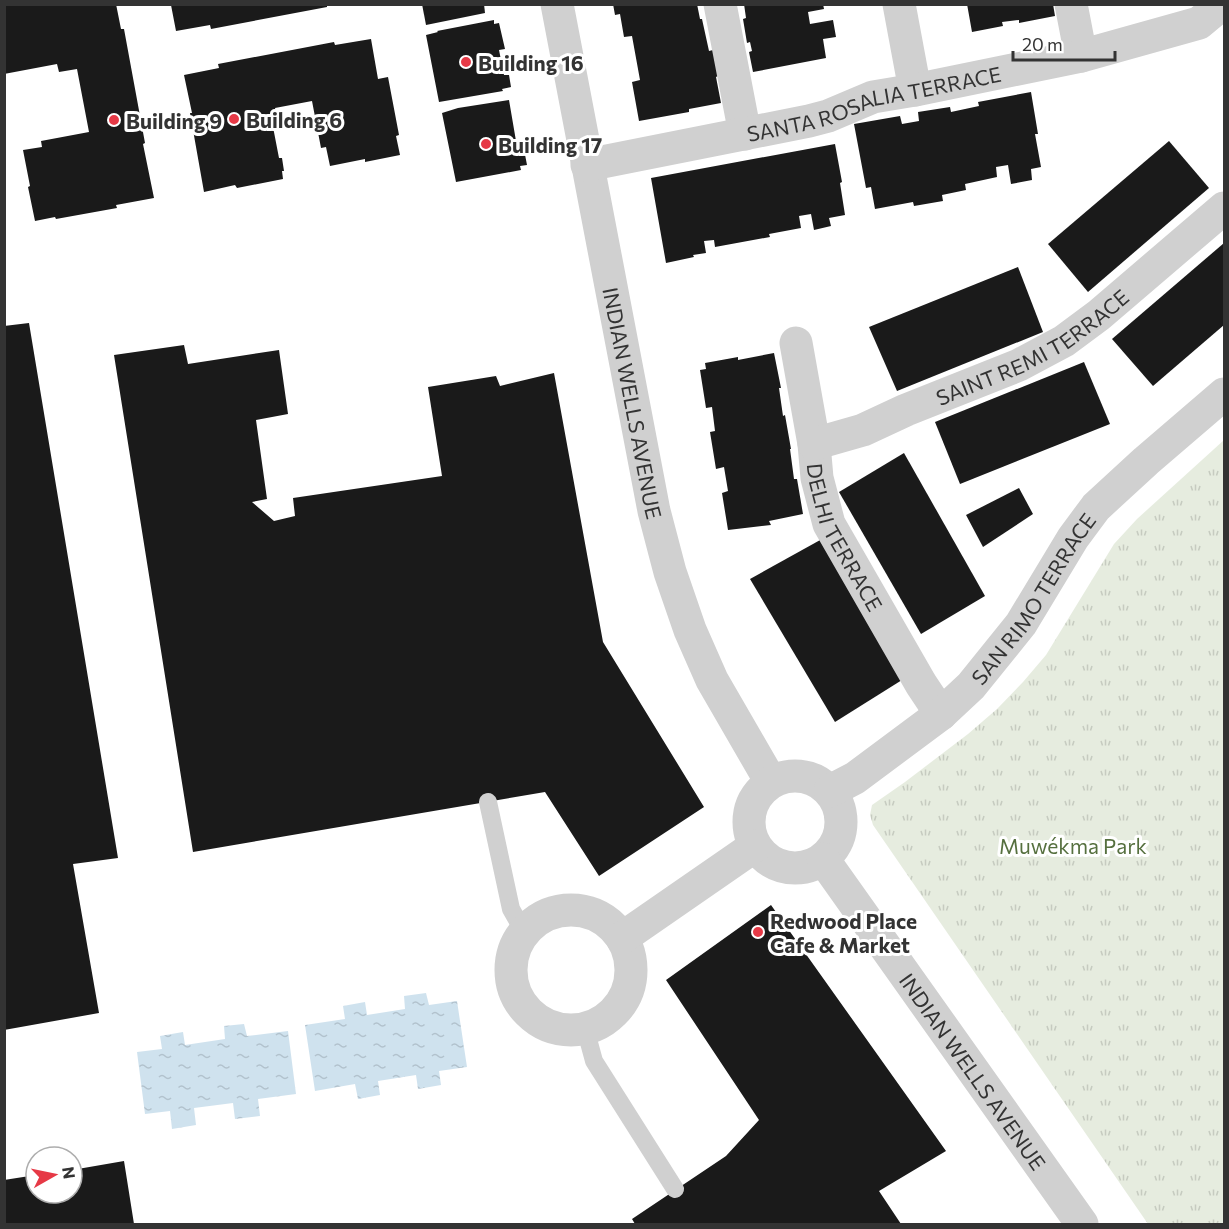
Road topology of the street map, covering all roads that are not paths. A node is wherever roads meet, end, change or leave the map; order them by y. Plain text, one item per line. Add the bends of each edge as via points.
1 (557, 4) edge
2 (720, 4) edge
3 (899, 4) edge
4 (1071, 4) edge
5 (1222, 4) edge
6 (1081, 56) junction
7 (915, 90) junction
8 (745, 134) junction
9 (587, 165) junction
10 (1224, 208) edge
11 (796, 343) dead end
12 (1224, 394) edge
13 (814, 444) junction
14 (941, 714) junction
15 (771, 782) junction
16 (830, 791) junction
17 (488, 802) dead end
18 (755, 846) junction
19 (824, 859) junction
20 (524, 932) junction
21 (622, 938) junction
22 (585, 1028) junction
23 (675, 1189) dead end
24 (1082, 1224) edge

1 - 9 street, INDIAN WELLS AVENUE
2 - 8 street
3 - 7 street
4 - 6 street
5 - 6 street, SANTA ROSALIA TERRACE via 1199,23
6 - 7 street, SANTA ROSALIA TERRACE
7 - 8 street, SANTA ROSALIA TERRACE via 873,97 809,122
8 - 9 street, SANTA ROSALIA TERRACE
9 - 15 street, INDIAN WELLS AVENUE via 654,511 670,572 712,680
10 - 13 street, SAINT REMI TERRACE via 1064,341 863,430
11 - 13 street, DELHI TERRACE
12 - 14 street, SAN RIMO TERRACE via 1096,507 1072,538 1021,624 971,686
13 - 14 street, DELHI TERRACE via 817,478 829,524
14 - 16 street, SAN RIMO TERRACE via 855,778
15 - 16 street via 795,775 820,782
15 - 18 street via 752,804 749,818
16 - 19 street via 842,819 834,848
17 - 20 lane via 511,909
18 - 19 street via 765,858 794,869
18 - 21 street
19 - 24 street, INDIAN WELLS AVENUE
20 - 21 street via 537,919 555,911 574,909 593,913
20 - 22 street via 516,945 511,974 520,1002 541,1022 555,1028
21 - 22 street via 631,965 626,993 610,1016
22 - 23 lane via 594,1061

